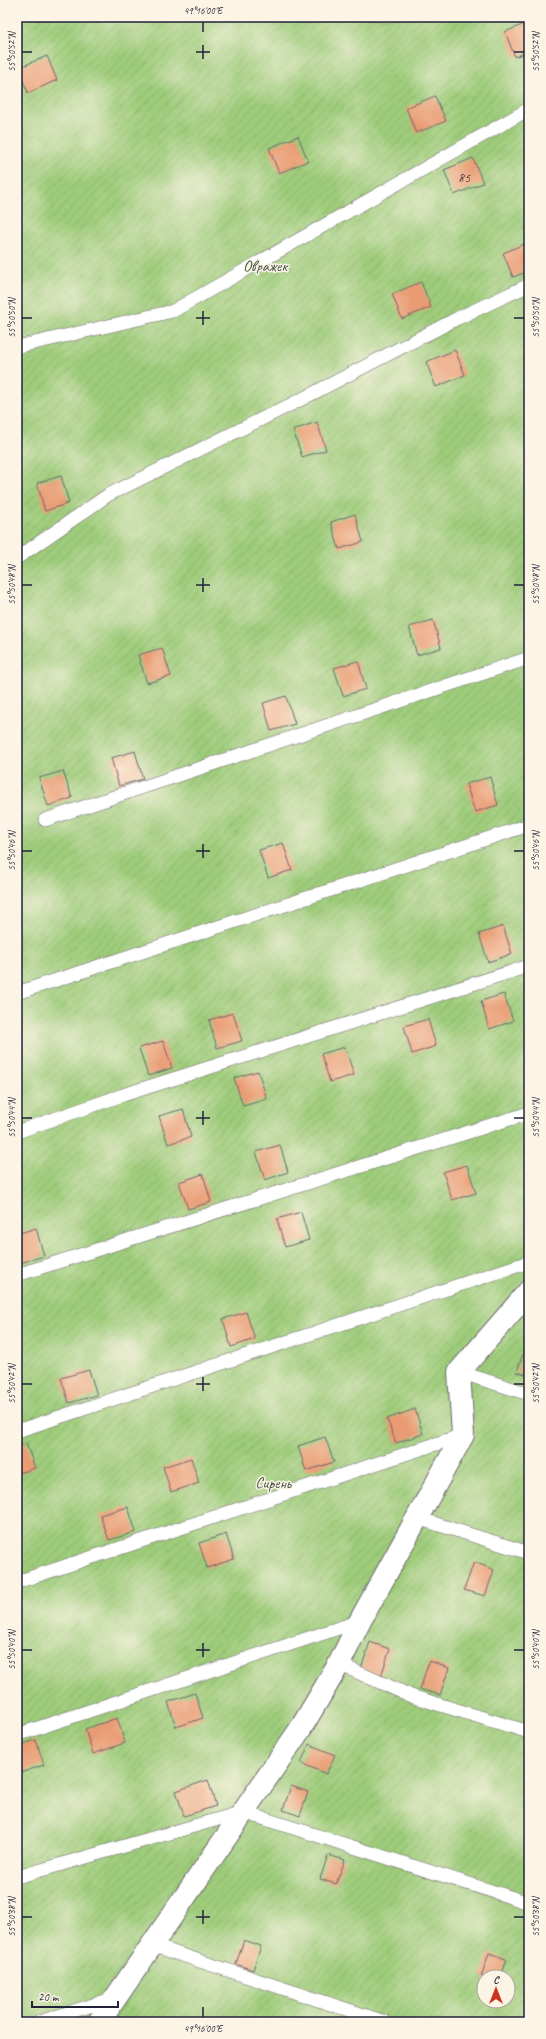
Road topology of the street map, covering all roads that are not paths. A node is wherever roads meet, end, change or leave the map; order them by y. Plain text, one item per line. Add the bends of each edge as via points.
1 (529, 109) edge
2 (529, 285) edge
3 (17, 347) edge
4 (17, 558) edge
5 (529, 658) edge
6 (45, 820) dead end
7 (529, 825) edge
8 (529, 966) edge
9 (17, 993) edge
10 (529, 1113) edge
11 (17, 1132) edge
12 (529, 1262) edge
13 (17, 1275) edge
14 (529, 1291) edge
15 (459, 1372) junction
16 (529, 1394) edge
17 (17, 1431) edge
18 (463, 1435) junction
19 (417, 1518) junction
20 (529, 1553) edge
21 (17, 1582) edge
22 (360, 1621) junction
23 (339, 1664) junction
24 (529, 1732) edge
25 (17, 1735) edge
26 (243, 1812) junction
27 (17, 1877) edge
28 (529, 1903) edge
29 (151, 1945) junction
30 (115, 1998) junction
31 (38, 2022) edge
32 (99, 2022) edge
33 (385, 2022) edge

1 - 3 lane via 173,311
2 - 4 lane via 458,318 108,495
5 - 6 lane
7 - 9 lane
8 - 11 lane via 122,1095
10 - 13 lane
12 - 17 lane
14 - 15 street
15 - 16 lane
15 - 18 street
18 - 19 street
18 - 21 lane
19 - 20 lane
19 - 22 street
22 - 23 street
22 - 25 lane
23 - 24 lane via 411,1696
23 - 26 street via 301,1728
26 - 27 lane
26 - 28 lane
26 - 29 street
29 - 30 street
29 - 33 lane
30 - 31 lane
30 - 32 street

